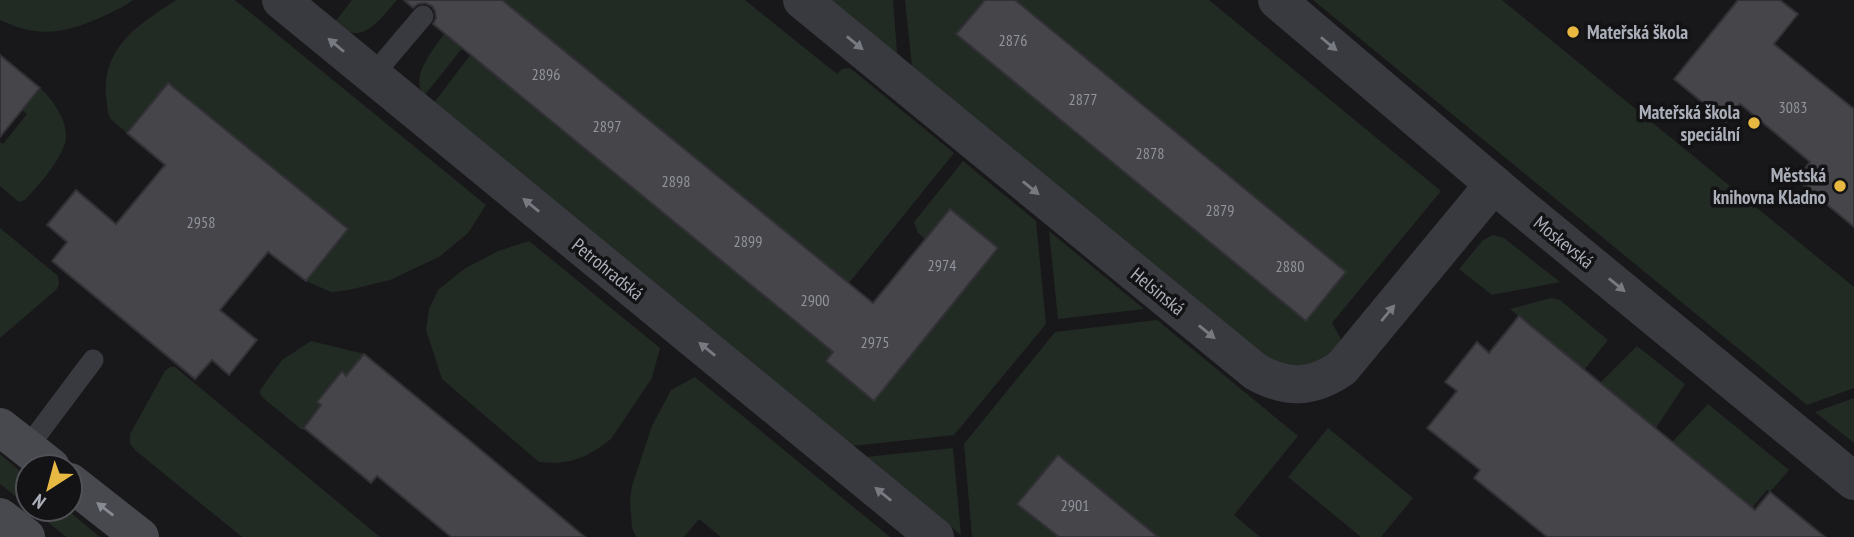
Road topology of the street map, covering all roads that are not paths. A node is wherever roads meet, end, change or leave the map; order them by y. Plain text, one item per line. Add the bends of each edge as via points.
1 (281, 0) edge
2 (802, 0) edge
3 (1278, 0) edge
4 (423, 16) dead end
5 (373, 75) junction
6 (1494, 184) junction
7 (93, 360) dead end
8 (26, 447) edge
9 (1854, 481) edge
10 (84, 493) edge
11 (0, 517) edge
12 (26, 537) edge
13 (140, 537) edge
14 (936, 537) edge

5 -> 1 street, Petrohradská
2 -> 6 street, Helsinská via 1256,372 1278,383 1317,382 1342,368
3 -> 6 street, Moskevská
4 - 5 lane
14 -> 5 street, Petrohradská
6 -> 9 street, Moskevská
7 - 8 lane
13 -> 10 main road
11 - 12 main road

